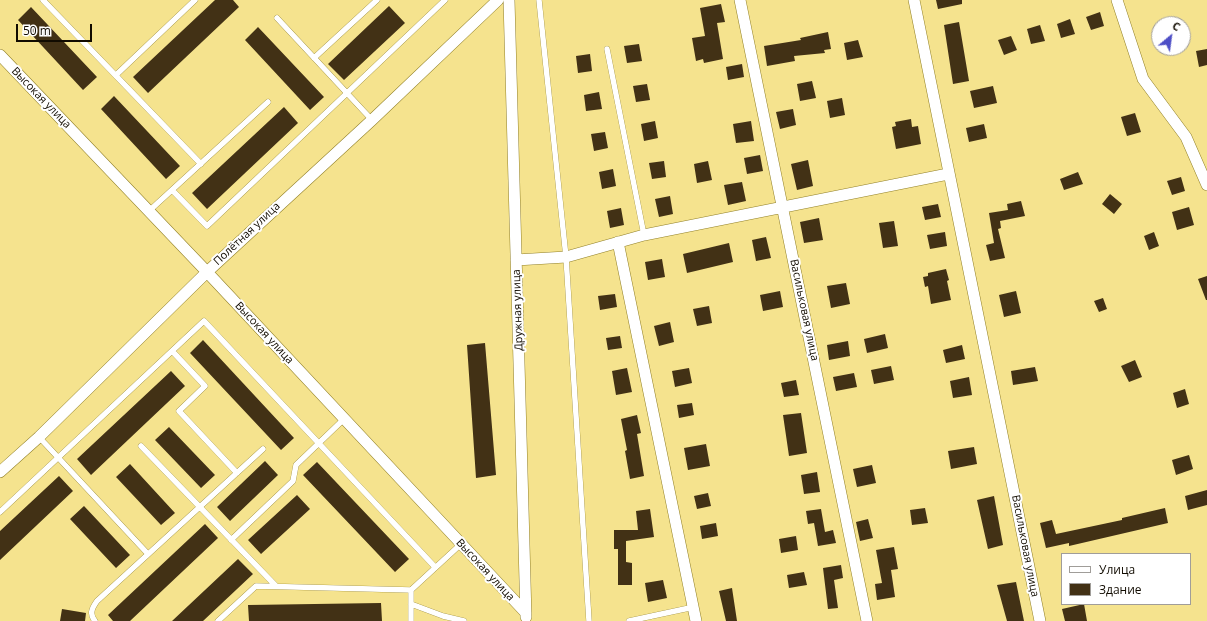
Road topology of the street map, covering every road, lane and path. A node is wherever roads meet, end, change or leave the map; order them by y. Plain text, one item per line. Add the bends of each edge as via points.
1 (43, 0) edge
2 (195, 0) edge
3 (377, 0) edge
4 (445, 0) edge
5 (498, 0) edge
6 (509, 0) edge
7 (539, 0) edge
8 (740, 0) edge
9 (914, 0) edge
10 (1117, 0) edge
11 (277, 18) dead end
12 (607, 49) dead end
13 (0, 55) edge
14 (314, 58) junction
15 (116, 75) junction
16 (347, 93) junction
17 (268, 102) dead end
18 (372, 120) junction
19 (201, 164) junction
20 (948, 174) junction
21 (1207, 185) edge
22 (172, 190) junction
23 (783, 209) junction
24 (149, 211) junction
25 (644, 235) junction
26 (618, 242) junction
27 (566, 257) junction
28 (516, 260) junction
29 (207, 272) junction
30 (173, 352) junction
31 (344, 419) junction
32 (39, 436) junction
33 (319, 442) junction
34 (141, 446) dead end
35 (263, 449) dead end
36 (58, 459) junction
37 (0, 472) edge
38 (237, 473) junction
39 (200, 507) junction
40 (0, 512) edge
41 (231, 540) junction
42 (461, 544) junction
43 (148, 554) junction
44 (435, 567) junction
45 (276, 586) junction
46 (411, 590) junction
47 (411, 604) junction
48 (694, 607) junction
49 (526, 617) edge
50 (95, 621) edge
51 (218, 621) edge
52 (411, 621) edge
53 (464, 621) edge
54 (589, 621) edge
55 (629, 621) edge
56 (696, 621) edge
57 (867, 621) edge
58 (1040, 621) edge

1 - 15 lane
2 - 15 lane
3 - 14 lane
4 - 16 lane
5 - 18 street, Полётная улица
6 - 28 street, Дружная улица
7 - 27 lane
8 - 23 street, Васильковая улица
9 - 20 street, Васильковая улица
10 - 21 street via 1143,79 1186,137
11 - 14 lane
12 - 25 lane
13 - 24 street, Высокая улица
14 - 16 lane
15 - 19 lane
16 - 18 lane
16 - 22 lane via 206,226
17 - 19 lane
18 - 29 street, Полётная улица
19 - 22 lane
20 - 23 street
20 - 58 street, Васильковая улица
22 - 24 lane
23 - 25 street
23 - 57 street, Васильковая улица
24 - 29 street, Высокая улица
25 - 26 street
26 - 27 street
26 - 48 street
27 - 28 street
27 - 54 lane
28 - 49 street, Дружная улица
29 - 31 street, Высокая улица
29 - 32 street, Полётная улица
30 - 33 lane via 204,321
30 - 36 lane
30 - 38 lane via 205,386 179,411
31 - 33 lane
31 - 42 street, Высокая улица
32 - 36 lane
32 - 37 street, Полётная улица
33 - 41 lane via 296,465 293,481
33 - 44 lane
34 - 39 lane
35 - 38 lane
36 - 40 lane
36 - 43 lane
38 - 39 lane
39 - 41 lane
39 - 43 lane
41 - 45 lane
42 - 44 lane
42 - 49 street, Высокая улица
43 - 50 lane via 97,601 91,612
44 - 46 lane
45 - 46 lane
45 - 51 lane via 256,586
46 - 47 lane
47 - 52 lane
47 - 53 lane
48 - 55 lane
48 - 56 street

